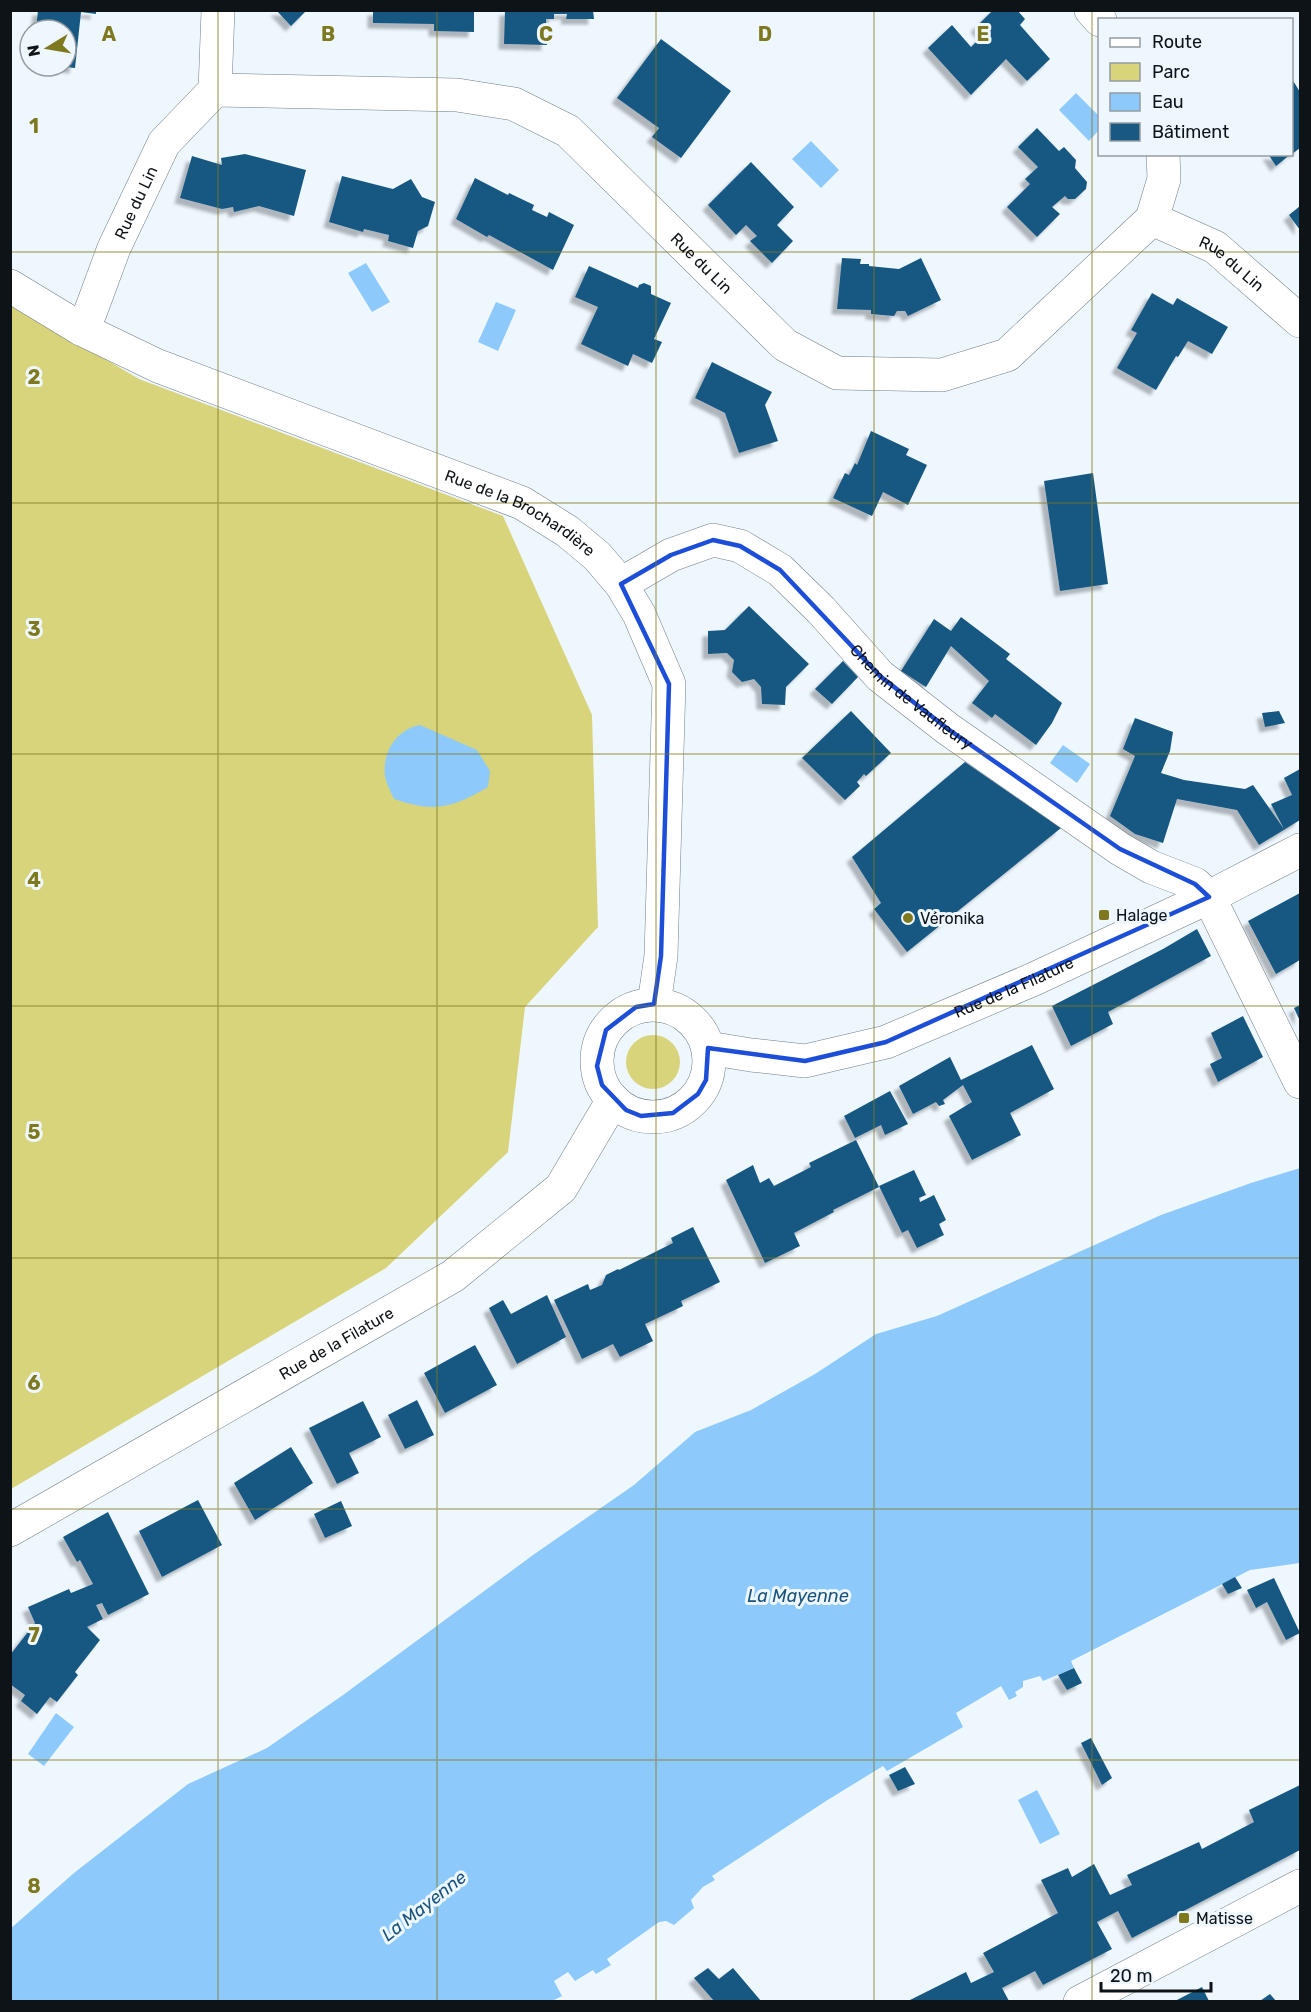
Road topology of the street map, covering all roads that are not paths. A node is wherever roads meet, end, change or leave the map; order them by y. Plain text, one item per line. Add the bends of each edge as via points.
1 (218, 10) edge
2 (215, 90) junction
3 (1163, 156) edge
4 (1152, 219) junction
5 (10, 286) edge
6 (1300, 321) edge
7 (81, 329) junction
8 (621, 584) junction
9 (1300, 850) edge
10 (1209, 897) junction
11 (654, 1004) junction
12 (708, 1048) junction
13 (1300, 1082) edge
14 (613, 1100) junction
15 (10, 1530) edge
16 (1300, 1886) edge
17 (1080, 2001) edge

1 - 2 street
2 - 4 street, Rue du Lin via 457,95 514,104 568,131 785,345 837,373 942,375 1007,355
2 - 7 street, Rue du Lin via 164,143
3 - 4 street via 1164,179
4 - 6 street, Rue du Lin via 1215,247
5 - 7 street, Rue de la Brochardière
7 - 8 street, Rue de la Brochardière via 158,366 522,503 567,531 597,556
8 - 10 street, Chemin de Vaufleury via 670,555 713,540 740,546 780,570 880,676 948,729 1120,849 1151,867 1195,884
8 - 11 street, Rue de la Brochardière via 639,614 669,684 661,956
9 - 10 street, Rue de la Filature
10 - 12 street, Rue de la Filature via 1034,979 886,1042 805,1061
10 - 13 street
11 - 12 street via 689,1017
11 - 14 street via 619,1016 598,1047 602,1085
12 - 14 street via 706,1080 687,1105 673,1113 641,1116
14 - 15 street, Rue de la Filature via 561,1188 453,1276
16 - 17 street

